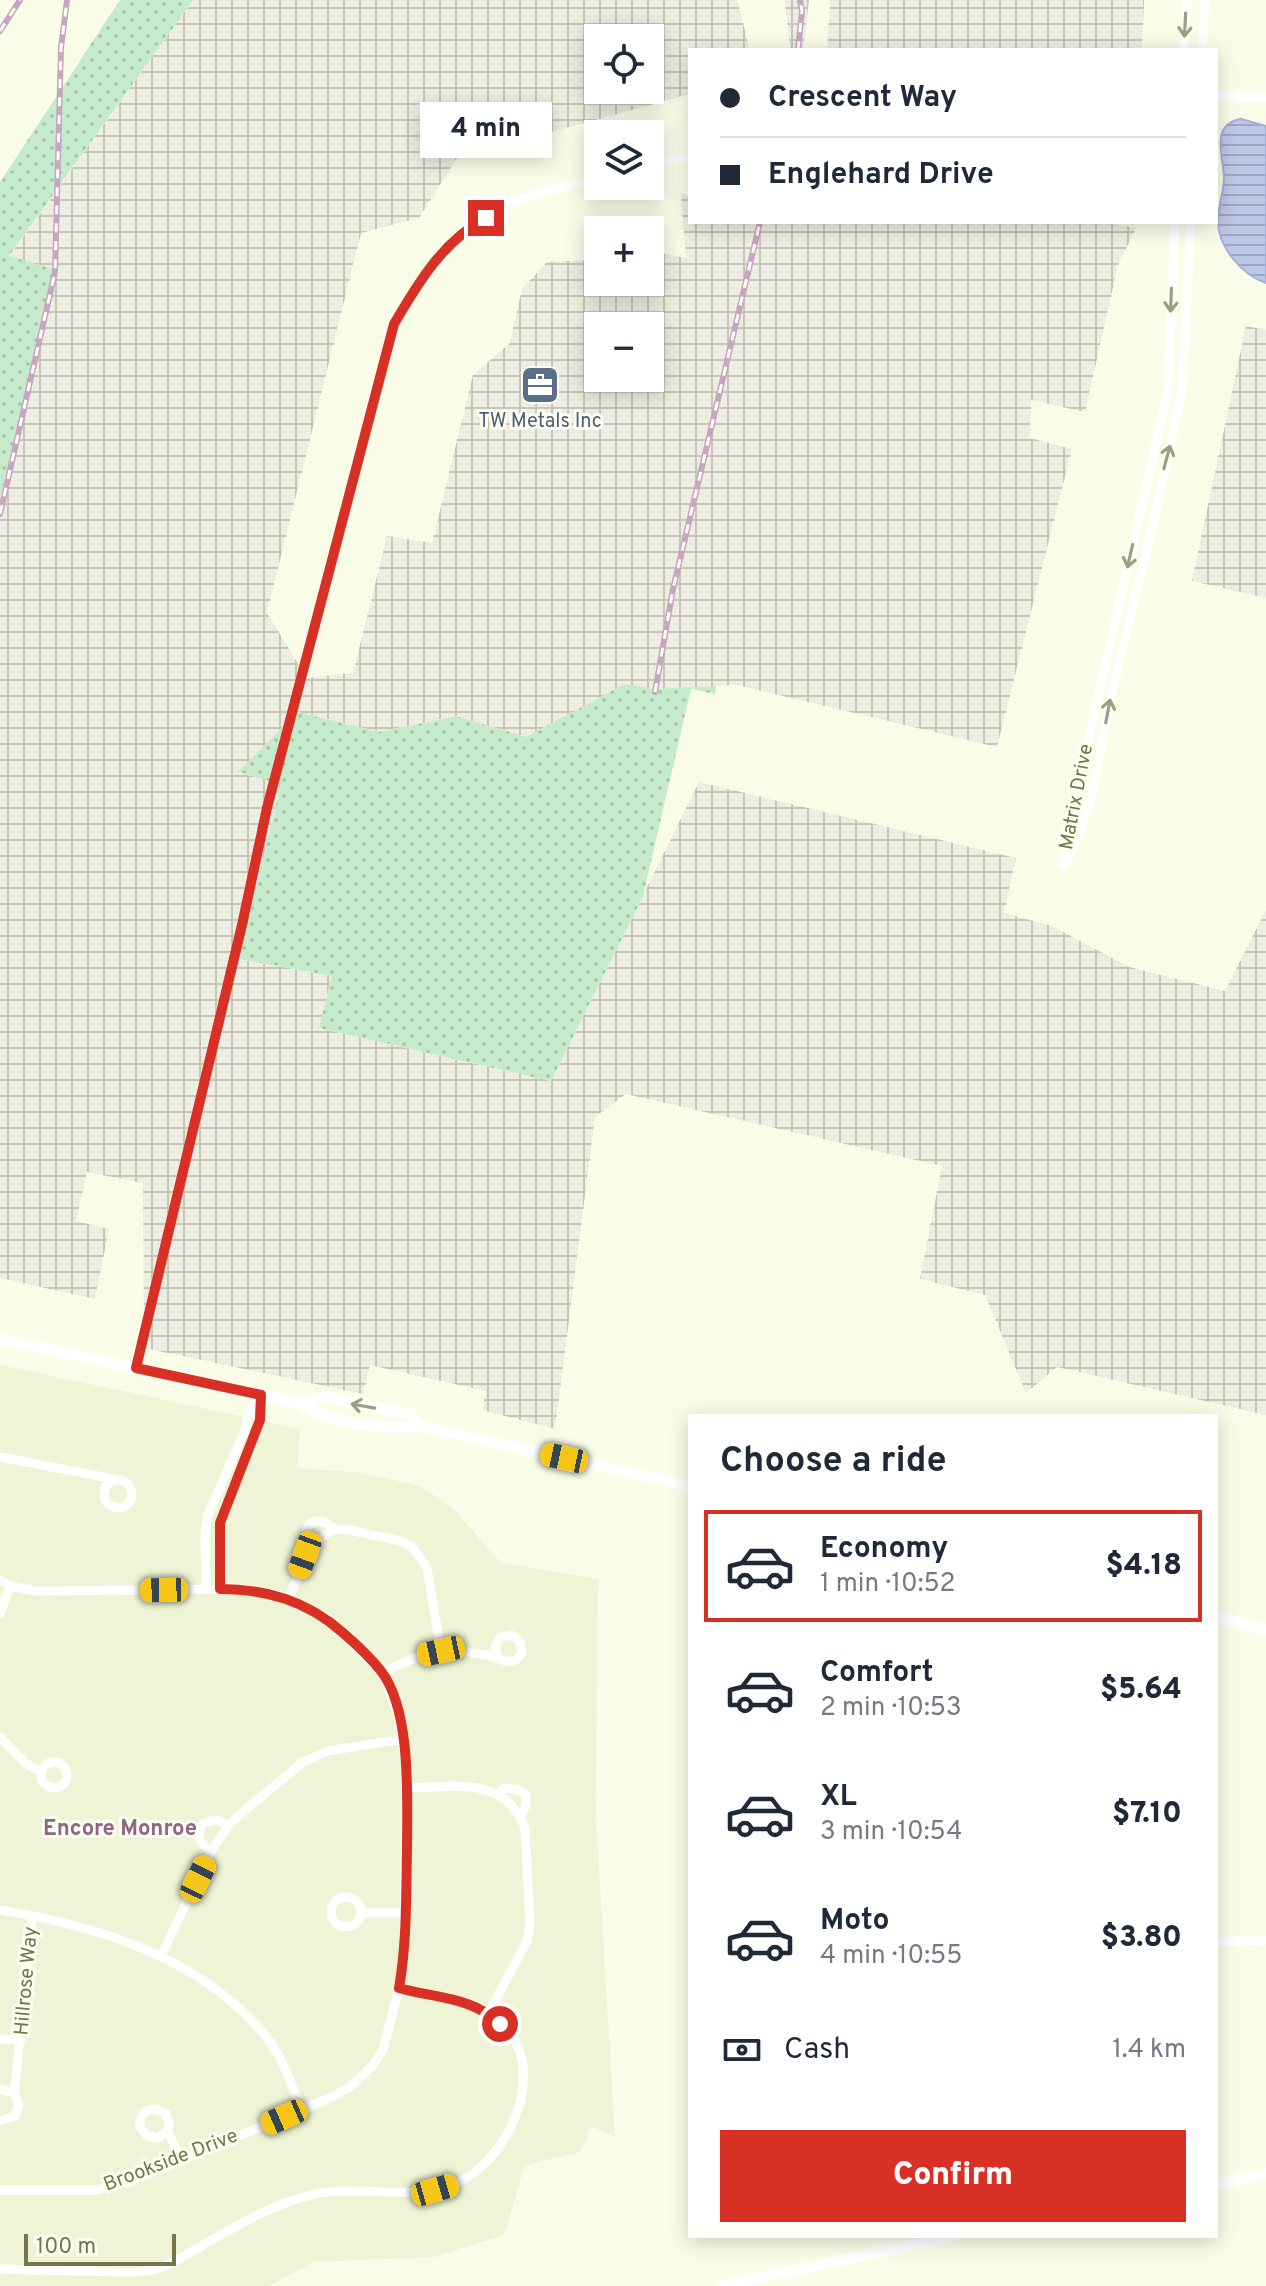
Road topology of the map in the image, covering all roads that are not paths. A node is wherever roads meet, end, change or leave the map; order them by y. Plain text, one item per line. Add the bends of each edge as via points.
1 (1187, 0) edge
2 (1205, 0) edge
3 (1184, 48) edge
4 (1202, 48) edge
5 (1218, 95) edge
6 (1266, 98) edge
7 (688, 156) edge
8 (664, 162) edge
9 (584, 183) edge
10 (1175, 224) edge
11 (1191, 224) edge
12 (0, 1339) edge
13 (136, 1368) junction
14 (261, 1395) junction
15 (302, 1404) junction
16 (420, 1426) junction
17 (0, 1457) edge
18 (114, 1479) dead end
19 (688, 1486) edge
20 (334, 1529) junction
21 (310, 1545) junction
22 (0, 1580) edge
23 (10, 1586) junction
24 (206, 1589) junction
25 (220, 1589) junction
26 (289, 1598) junction
27 (0, 1614) edge
28 (1218, 1618) edge
29 (1266, 1630) edge
30 (441, 1651) junction
31 (498, 1658) dead end
32 (383, 1673) junction
33 (0, 1737) edge
34 (403, 1739) junction
35 (41, 1772) dead end
36 (407, 1788) junction
37 (498, 1794) junction
38 (521, 1816) junction
39 (229, 1825) junction
40 (211, 1851) junction
41 (0, 1910) edge
42 (361, 1913) dead end
43 (405, 1913) junction
44 (33, 1916) junction
45 (1266, 1940) edge
46 (1218, 1942) edge
47 (161, 1956) junction
48 (399, 1988) junction
49 (489, 2012) junction
50 (0, 2039) edge
51 (21, 2040) junction
52 (0, 2089) edge
53 (14, 2093) junction
54 (301, 2110) junction
55 (0, 2121) edge
56 (167, 2131) dead end
57 (182, 2160) junction
58 (1266, 2174) edge
59 (1218, 2184) edge
60 (0, 2190) edge
61 (946, 2238) edge
62 (0, 2269) edge
63 (721, 2286) edge

1 -> 3 street
2 - 4 street
5 - 6 street
7 - 8 street
9 - 13 street via 525,198 467,228 425,273 394,324 267,808
10 -> 11 street, Matrix Drive via 1168,391 1064,865 1094,787 1182,391
12 - 13 street
13 - 14 street
14 - 15 street
14 - 24 street via 250,1410 208,1515
14 - 25 street via 260,1420 220,1523
15 - 16 street via 315,1414 400,1430
16 -> 15 street via 410,1414 323,1397
16 - 19 street
17 - 18 street
20 - 21 street
20 - 21 street via 311,1522 305,1536
20 - 30 street via 401,1541 421,1557
21 - 26 street
22 - 23 street, Brookside Drive
23 - 24 street, Brookside Drive via 36,1591
23 - 27 street
24 - 25 street, Brookside Drive
25 - 26 street, Brookside Drive
26 - 32 street, Brookside Drive via 325,1617
28 - 29 street
30 - 31 street
30 - 32 street via 410,1658
32 - 34 street, Brookside Drive
33 - 35 street
34 - 36 street, Brookside Drive
34 - 39 street via 328,1751 303,1762
36 - 37 street via 480,1787
36 - 43 street, Brookside Drive
37 - 38 street
37 - 38 street via 512,1787 526,1795
38 - 49 street via 530,1923 527,1941
39 - 40 street
39 - 40 street via 217,1820 203,1823 199,1837
40 - 47 street
41 - 44 street
42 - 43 street
43 - 48 street, Brookside Drive
44 - 47 street via 99,1932
44 - 51 street, Hillrose Way via 24,1962
45 - 46 street
47 - 54 street via 226,1996 264,2033 283,2062
48 - 49 street
48 - 54 street, Brookside Drive via 374,2064 350,2087
49 - 62 street via 519,2049 522,2091 508,2136 471,2176 435,2190 319,2193 280,2203 167,2266 140,2272
50 - 51 street
51 - 53 street, Hillrose Way
52 - 53 street
53 - 55 street, Hillrose Way via 18,2111
54 - 57 street, Brookside Drive
56 - 57 street
57 - 60 street, Brookside Drive via 96,2190
58 - 59 street
61 - 63 street

